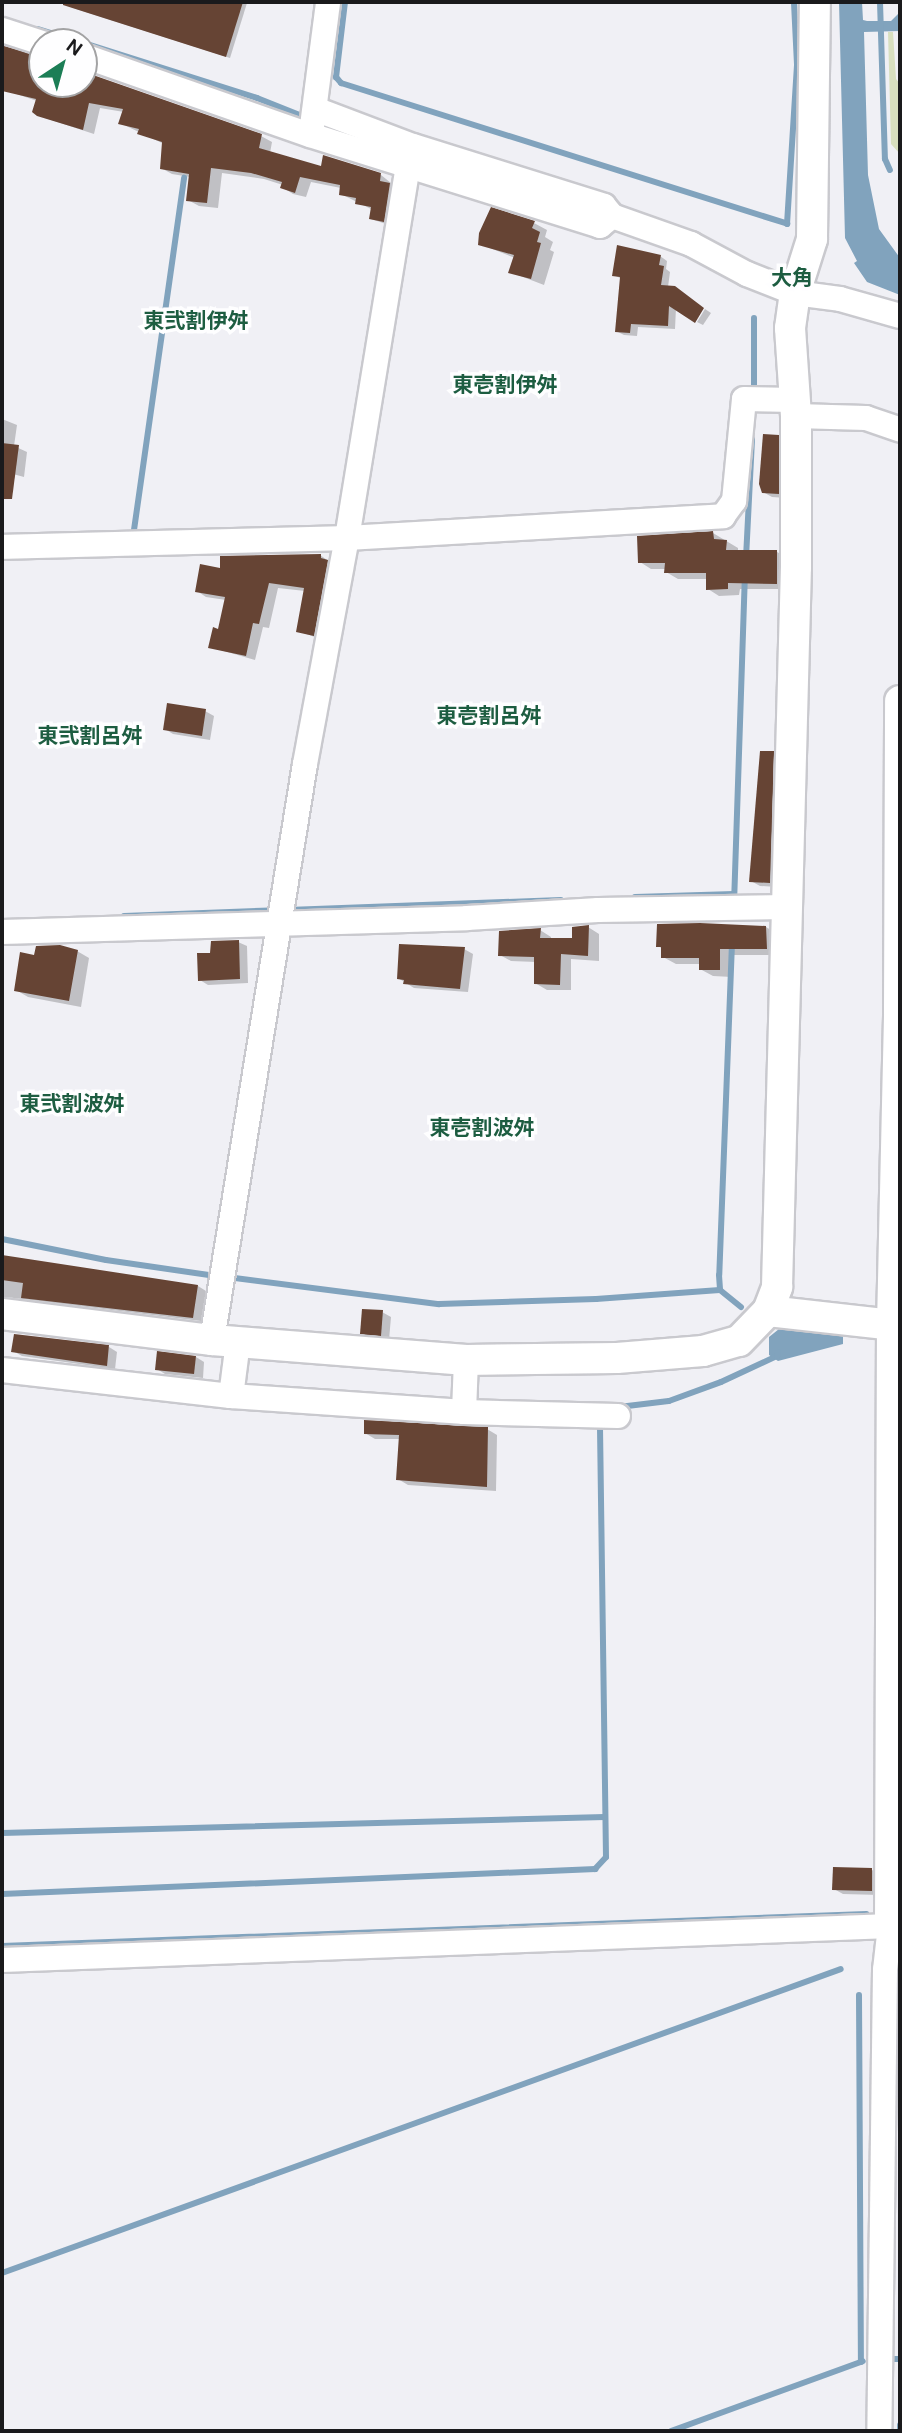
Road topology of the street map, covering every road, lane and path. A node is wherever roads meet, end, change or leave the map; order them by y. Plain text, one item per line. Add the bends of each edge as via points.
1 (328, 2) edge
2 (815, 2) edge
3 (2, 30) edge
4 (28, 38) edge
5 (98, 60) edge
6 (313, 122) junction
7 (408, 167) junction
8 (612, 216) junction
9 (795, 293) junction
10 (900, 316) edge
11 (795, 408) junction
12 (900, 430) edge
13 (347, 533) junction
14 (2, 547) edge
15 (900, 701) edge
16 (787, 907) junction
17 (281, 913) junction
18 (2, 932) edge
19 (900, 1012) edge
20 (768, 1311) junction
21 (2, 1314) edge
22 (896, 1326) edge
23 (225, 1341) junction
24 (466, 1360) junction
25 (2, 1370) edge
26 (232, 1388) junction
27 (464, 1405) junction
28 (606, 1415) dead end
29 (890, 1926) junction
30 (2, 1960) edge
31 (894, 1969) edge
32 (890, 2370) edge
33 (879, 2431) edge

1 - 6 street
2 - 9 street via 812,239
3 - 4 street
5 - 6 street
6 - 7 street
6 - 8 street via 412,146 604,206
7 - 8 street via 600,226
7 - 13 street
8 - 9 street via 691,244
9 - 10 street via 840,299
9 - 11 street via 790,328
11 - 12 street via 866,418
11 - 13 street via 744,398 734,501 723,516
11 - 16 street via 796,567
13 - 14 street
13 - 17 street
15 - 19 street
16 - 17 street via 467,918
16 - 20 street via 777,1287
17 - 18 street
17 - 23 street via 223,1276
19 - 22 street
20 - 22 street
20 - 24 street via 739,1341 703,1352
21 - 23 street
22 - 29 street
23 - 24 street
23 - 26 street
24 - 27 street
25 - 26 street
26 - 27 street
27 - 28 street
29 - 30 street
29 - 31 street
31 - 32 street
32 - 33 street

